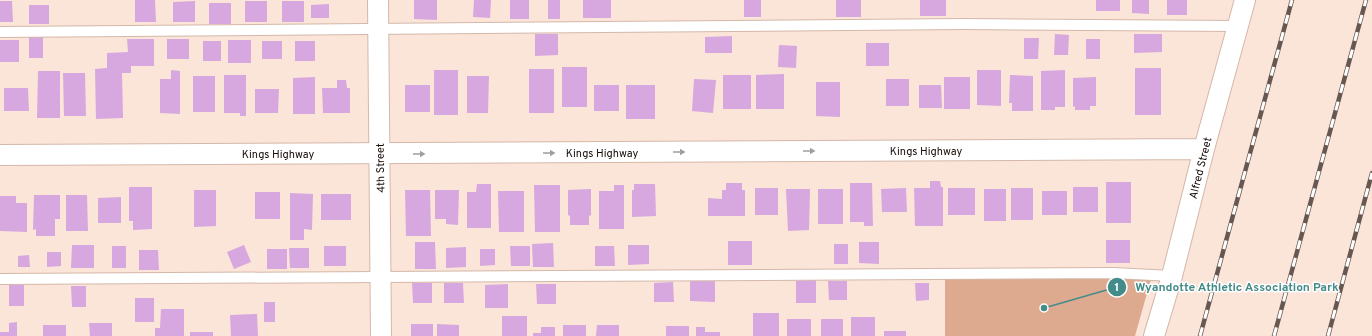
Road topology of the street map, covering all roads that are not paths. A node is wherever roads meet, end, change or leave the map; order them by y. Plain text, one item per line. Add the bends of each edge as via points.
1 (378, 0) edge
2 (1245, 0) edge
3 (1238, 26) junction
4 (378, 29) junction
5 (0, 32) edge
6 (1204, 149) junction
7 (380, 154) junction
8 (0, 155) edge
9 (1172, 276) junction
10 (381, 277) junction
11 (0, 279) edge
12 (381, 336) edge
13 (1154, 336) edge

1 - 4 street, 4th Street
2 - 3 street, Alfred Street
3 - 4 lane via 964,24
3 - 6 street, Alfred Street
4 - 5 lane
4 - 7 street, 4th Street
7 -> 6 street, Kings Highway
6 - 9 street, Alfred Street
7 - 8 street, Kings Highway
7 - 10 street, 4th Street
9 - 10 lane via 1106,273
9 - 13 street, Alfred Street
10 - 11 lane
10 - 12 street, 4th Street

